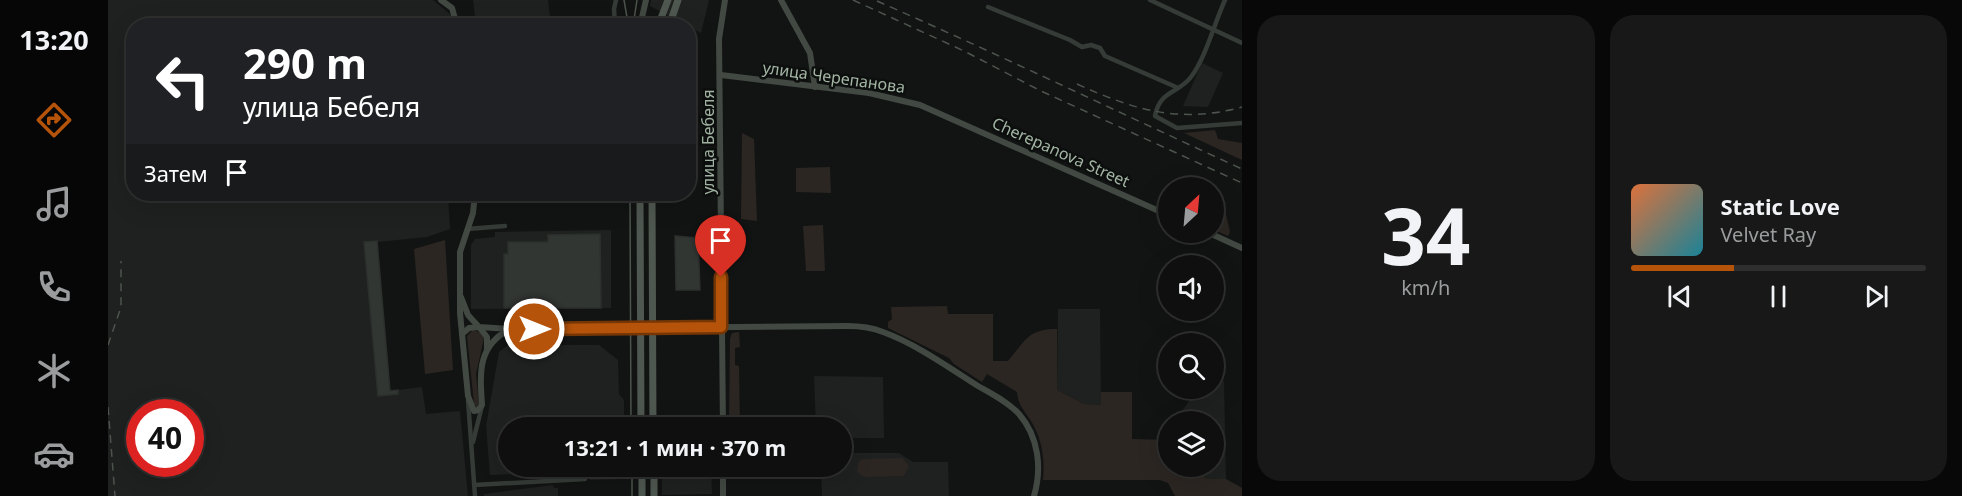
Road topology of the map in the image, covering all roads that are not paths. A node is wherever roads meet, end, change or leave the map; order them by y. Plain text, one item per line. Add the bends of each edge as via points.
1 (441, 0) edge
2 (616, 0) edge
3 (646, 0) edge
4 (668, 0) edge
5 (678, 0) edge
6 (725, 0) edge
7 (780, 0) edge
8 (1150, 0) edge
9 (1225, 0) edge
10 (988, 7) dead end
11 (455, 18) edge
12 (615, 18) edge
13 (642, 18) edge
14 (661, 18) edge
15 (672, 18) edge
16 (1212, 29) junction
17 (1242, 43) edge
18 (721, 75) junction
19 (815, 87) junction
20 (1176, 87) junction
21 (1242, 123) edge
22 (474, 201) edge
23 (640, 201) edge
24 (651, 201) edge
25 (1158, 211) edge
26 (505, 226) dead end
27 (467, 229) junction
28 (1224, 240) edge
29 (1242, 248) edge
30 (461, 297) junction
31 (479, 327) junction
32 (721, 327) junction
33 (640, 328) junction
34 (651, 328) junction
35 (511, 329) junction
36 (462, 334) junction
37 (487, 349) junction
38 (468, 396) junction
39 (482, 405) junction
40 (642, 417) edge
41 (653, 417) edge
42 (723, 417) edge
43 (472, 447) junction
44 (642, 477) edge
45 (654, 477) edge
46 (723, 477) edge
47 (585, 479) dead end
48 (474, 485) junction
49 (475, 496) edge
50 (642, 496) edge
51 (654, 496) edge
52 (723, 496) edge
53 (1034, 496) edge

1 - 11 street via 452,8
2 - 12 street
3 - 13 street
4 - 14 main road
5 - 15 main road
6 - 18 street, улица Бебеля via 719,39
7 - 19 street via 810,53
8 - 16 street
9 - 16 street
10 - 20 street via 1082,47 1100,48 1105,56
16 - 17 street
16 - 20 street via 1197,69 1185,85
18 - 19 street, улица Черепанова
18 - 32 street, улица Бебеля
19 - 25 street, улица Черепанова via 879,95 928,108
20 - 21 street via 1157,104 1155,117 1177,128
22 - 27 street
23 - 33 main road
24 - 34 main road
26 - 27 street
27 - 30 street via 460,252
28 - 29 street
30 - 31 street via 468,315
30 - 36 street
31 - 35 street
31 - 36 street
31 - 37 street via 487,337
32 - 34 street
32 - 42 street, улица Бебеля
32 - 53 street via 868,327 885,332 1001,399 1020,415 1038,453
33 - 34 street
33 - 35 street
33 - 40 main road
34 - 41 main road
35 - 37 street via 499,335
36 - 38 street
37 - 39 street via 482,364
38 - 39 street via 474,411
38 - 43 street
39 - 43 street
43 - 48 street
44 - 50 main road
45 - 51 main road
46 - 52 street
47 - 48 street
48 - 49 street

